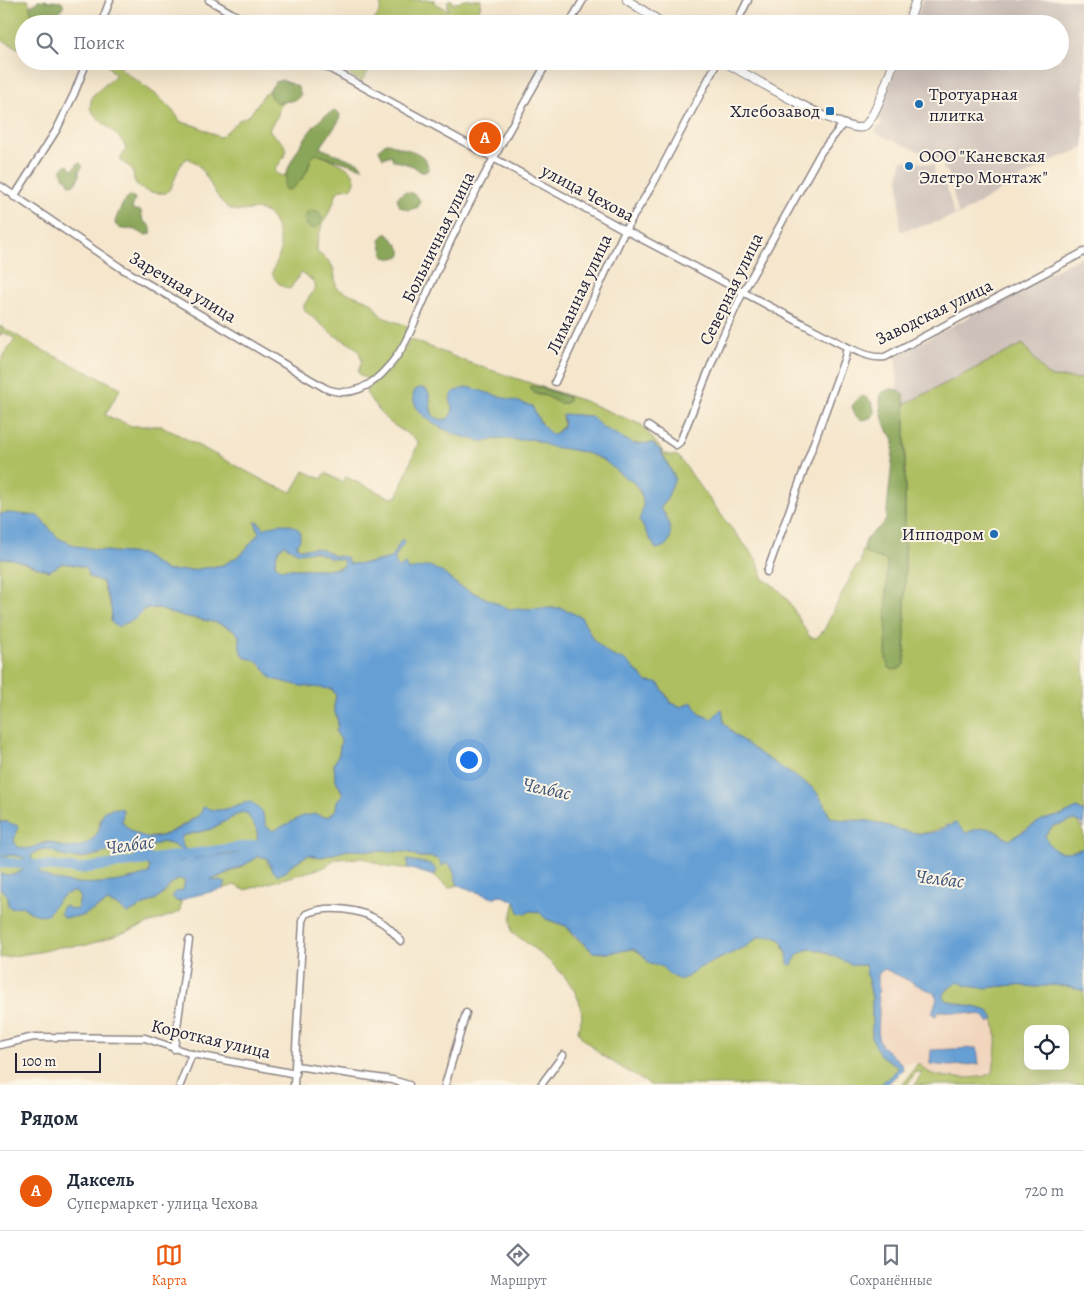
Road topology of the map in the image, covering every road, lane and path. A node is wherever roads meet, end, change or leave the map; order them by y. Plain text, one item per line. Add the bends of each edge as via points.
1 (110, 0) edge
2 (209, 0) edge
3 (583, 0) edge
4 (627, 0) edge
5 (748, 0) edge
6 (916, 0) edge
7 (104, 15) edge
8 (235, 15) edge
9 (574, 15) edge
10 (650, 15) edge
11 (740, 15) edge
12 (911, 15) edge
13 (83, 70) edge
14 (332, 70) edge
15 (543, 70) edge
16 (713, 70) edge
17 (739, 70) edge
18 (890, 70) edge
19 (843, 124) junction
20 (492, 159) junction
21 (0, 186) edge
22 (14, 197) junction
23 (625, 230) junction
24 (1084, 252) edge
25 (743, 292) junction
26 (847, 347) junction
27 (554, 382) dead end
28 (360, 390) joint
29 (648, 426) dead end
30 (767, 572) dead end
31 (189, 940) dead end
32 (401, 941) dead end
33 (466, 1013) dead end
34 (0, 1045) edge
35 (174, 1049) junction
36 (192, 1054) junction
37 (562, 1055) dead end
38 (296, 1066) junction
39 (296, 1074) junction
40 (180, 1085) edge
41 (294, 1085) edge
42 (409, 1085) edge
43 (446, 1085) edge
44 (541, 1085) edge

1 - 7 street
2 - 8 street
3 - 9 street
4 - 10 street
5 - 11 street
6 - 12 street
13 - 22 street via 57,129
14 - 20 street, улица Чехова
15 - 20 street, Больничная улица
16 - 23 street, Лиманная улица
17 - 19 street
18 - 19 street via 865,126 859,128
19 - 25 street, Северная улица via 821,152
20 - 23 street, улица Чехова
20 - 28 street, Больничная улица via 400,352 384,372
21 - 22 street, Заречная улица
22 - 28 street, Заречная улица via 121,268 325,388 335,392
23 - 25 street, улица Чехова
23 - 27 street, Лиманная улица
24 - 26 street, Заводская улица via 886,357 869,356
25 - 26 street, улица Чехова
25 - 29 street, Северная улица via 680,442 673,443
26 - 30 street
31 - 35 street
32 - 38 street via 382,922 365,914 347,909 306,914 303,921
33 - 43 street
34 - 35 street, Короткая улица via 34,1037 145,1038
35 - 36 street, Короткая улица
36 - 39 street, Короткая улица
36 - 40 street
37 - 44 street
38 - 39 street
38 - 42 street
39 - 41 street

